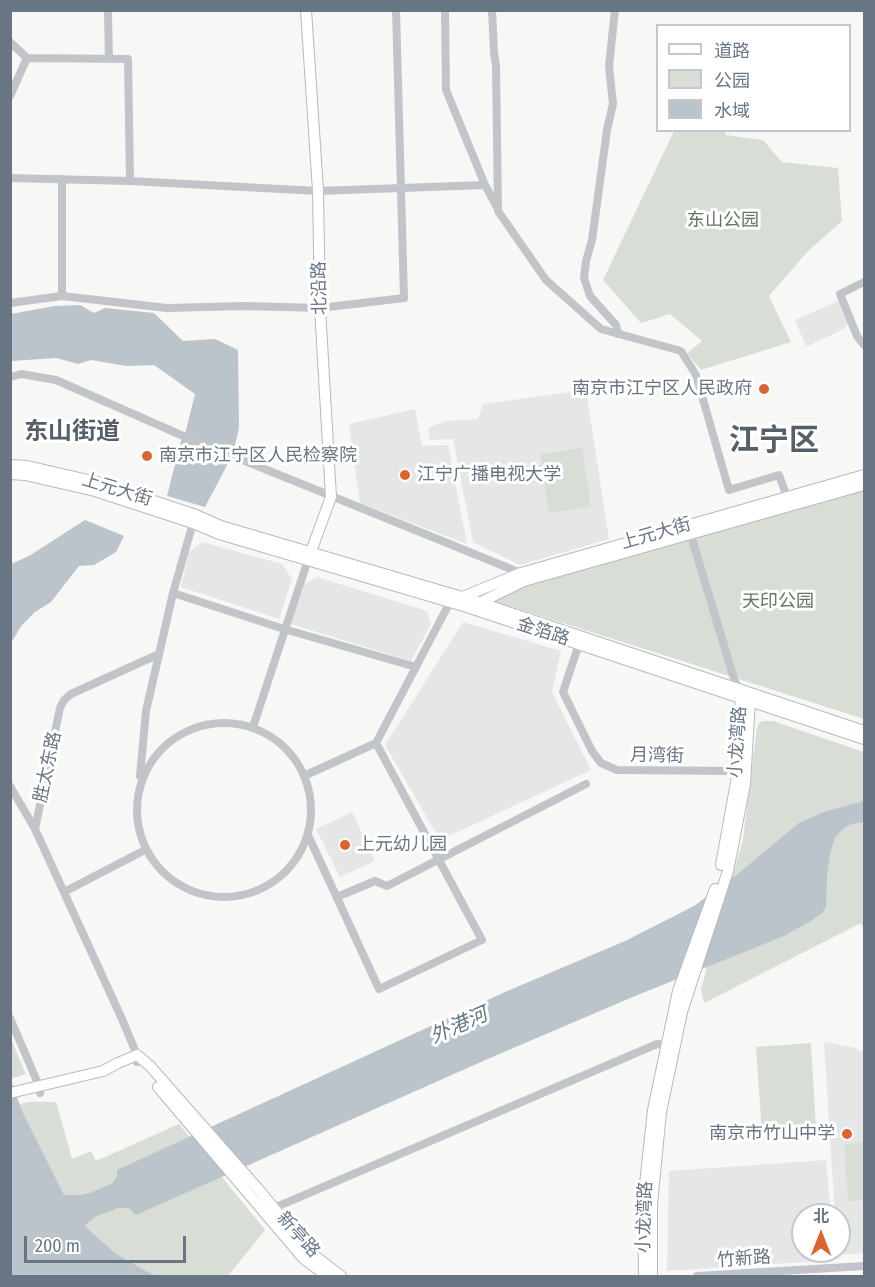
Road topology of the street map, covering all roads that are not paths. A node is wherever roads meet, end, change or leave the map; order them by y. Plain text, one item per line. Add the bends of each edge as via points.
1 (306, 10) edge
2 (396, 10) edge
3 (445, 10) edge
4 (492, 10) edge
5 (615, 10) edge
6 (108, 14) dead end
7 (10, 42) edge
8 (27, 58) junction
9 (109, 58) junction
10 (10, 96) edge
11 (10, 177) edge
12 (62, 179) junction
13 (130, 181) junction
14 (485, 185) junction
15 (401, 187) junction
16 (318, 190) junction
17 (498, 211) junction
18 (864, 282) edge
19 (62, 296) junction
20 (10, 303) edge
21 (320, 308) junction
22 (618, 334) junction
23 (864, 345) edge
24 (10, 377) edge
25 (10, 465) edge
26 (10, 474) edge
27 (864, 475) edge
28 (864, 485) edge
29 (331, 497) junction
30 (786, 497) junction
31 (193, 523) junction
32 (220, 530) junction
33 (689, 530) junction
34 (309, 556) junction
35 (521, 573) junction
36 (173, 593) junction
37 (450, 602) junction
38 (464, 602) junction
39 (481, 603) junction
40 (284, 629) junction
41 (579, 644) junction
42 (159, 654) junction
43 (416, 667) junction
44 (744, 696) junction
45 (253, 727) junction
46 (864, 731) edge
47 (864, 739) edge
48 (376, 742) junction
49 (738, 771) junction
50 (304, 776) junction
51 (140, 781) junction
52 (586, 784) dead end
53 (10, 786) edge
54 (35, 828) junction
55 (308, 835) junction
56 (145, 850) junction
57 (439, 859) junction
58 (724, 872) junction
59 (64, 892) junction
60 (337, 897) junction
61 (10, 1018) edge
62 (671, 1045) junction
63 (137, 1058) junction
64 (36, 1090) junction
65 (10, 1093) edge
66 (10, 1100) edge
67 (190, 1118) junction
68 (246, 1190) joint
69 (259, 1190) joint
70 (274, 1208) junction
71 (864, 1266) edge
72 (327, 1276) edge
73 (341, 1276) edge
74 (644, 1276) edge
75 (652, 1276) edge
76 (697, 1276) edge

1 - 16 main road, 北沿路
2 - 15 street
3 - 14 street via 446,90
4 - 17 street
5 - 22 street via 609,66 613,104 584,278 590,296 616,326
6 - 9 street
7 - 8 street
8 - 9 street
8 - 10 street
9 - 13 street via 128,59
11 - 12 street
12 - 13 street
12 - 19 street
13 - 16 street
14 - 15 street
14 - 17 street
15 - 16 street
15 - 21 street via 404,298
16 - 21 main road, 北沿路
17 - 22 street via 546,280 602,329
18 - 23 street via 840,294
19 - 20 street
19 - 21 street via 167,308
21 - 29 main road, 北沿路
22 - 30 street via 681,351 696,375 729,490 779,475
24 - 29 street via 21,374 56,380
25 - 32 main road, 上元大街 via 97,482 196,515
26 - 31 main road, 上元大街 via 95,491
27 - 30 main road, 上元大街
28 - 33 main road, 上元大街
29 - 34 main road, 北沿路
29 - 35 street
30 - 33 main road, 上元大街
31 - 32 main road, 上元大街
31 - 36 street
32 - 34 main road, 金箔路
33 - 35 main road, 上元大街
33 - 39 main road, 上元大街 via 524,581
33 - 44 street via 735,682
34 - 37 main road, 金箔路
34 - 38 main road, 金箔路
34 - 40 street
35 - 38 main road, 上元大街
36 - 40 street
36 - 42 street
37 - 38 main road, 金箔路
37 - 43 street
38 - 39 main road, 上元大街
38 - 41 main road, 金箔路
39 - 44 main road, 金箔路
40 - 43 street
40 - 45 street
41 - 44 main road, 金箔路
41 - 49 street, 月湾街 via 563,692 601,763 617,770
42 - 51 street via 146,711
42 - 54 street, 胜太东路 via 64,700
43 - 48 street
44 - 46 main road, 金箔路
44 - 47 main road, 金箔路
44 - 49 main road, 小龙湾路
44 - 58 main road, 小龙湾路 via 745,784
45 - 50 street via 289,751
45 - 51 street via 225,722 196,727 171,740 151,760
48 - 50 street
48 - 57 street
49 - 58 main road, 小龙湾路
50 - 55 street via 312,813
51 - 56 street via 135,804 137,828
52 - 57 street
53 - 54 street
54 - 59 street, 胜太东路
55 - 56 street via 295,862 274,883 247,895 217,898 188,891 163,874
55 - 60 street
56 - 59 street
57 - 60 street via 387,886 375,881
57 - 60 street via 482,940 380,989
58 - 62 main road, 小龙湾路 via 678,991
59 - 63 street, 胜太东路
61 - 64 street
62 - 70 street via 657,1044
62 - 74 main road, 小龙湾路 via 652,1110 643,1203
62 - 75 main road, 小龙湾路 via 652,1204
63 - 64 main road via 103,1076
63 - 67 main road, 胜太东路
64 - 65 main road
64 - 66 main road
67 - 68 main road, 胜太东路
67 - 69 main road, 胜太东路
68 - 72 main road, 新亭路 via 304,1259
69 - 70 main road, 新亭路
70 - 73 main road, 新亭路 via 311,1252
71 - 76 street, 竹新路

